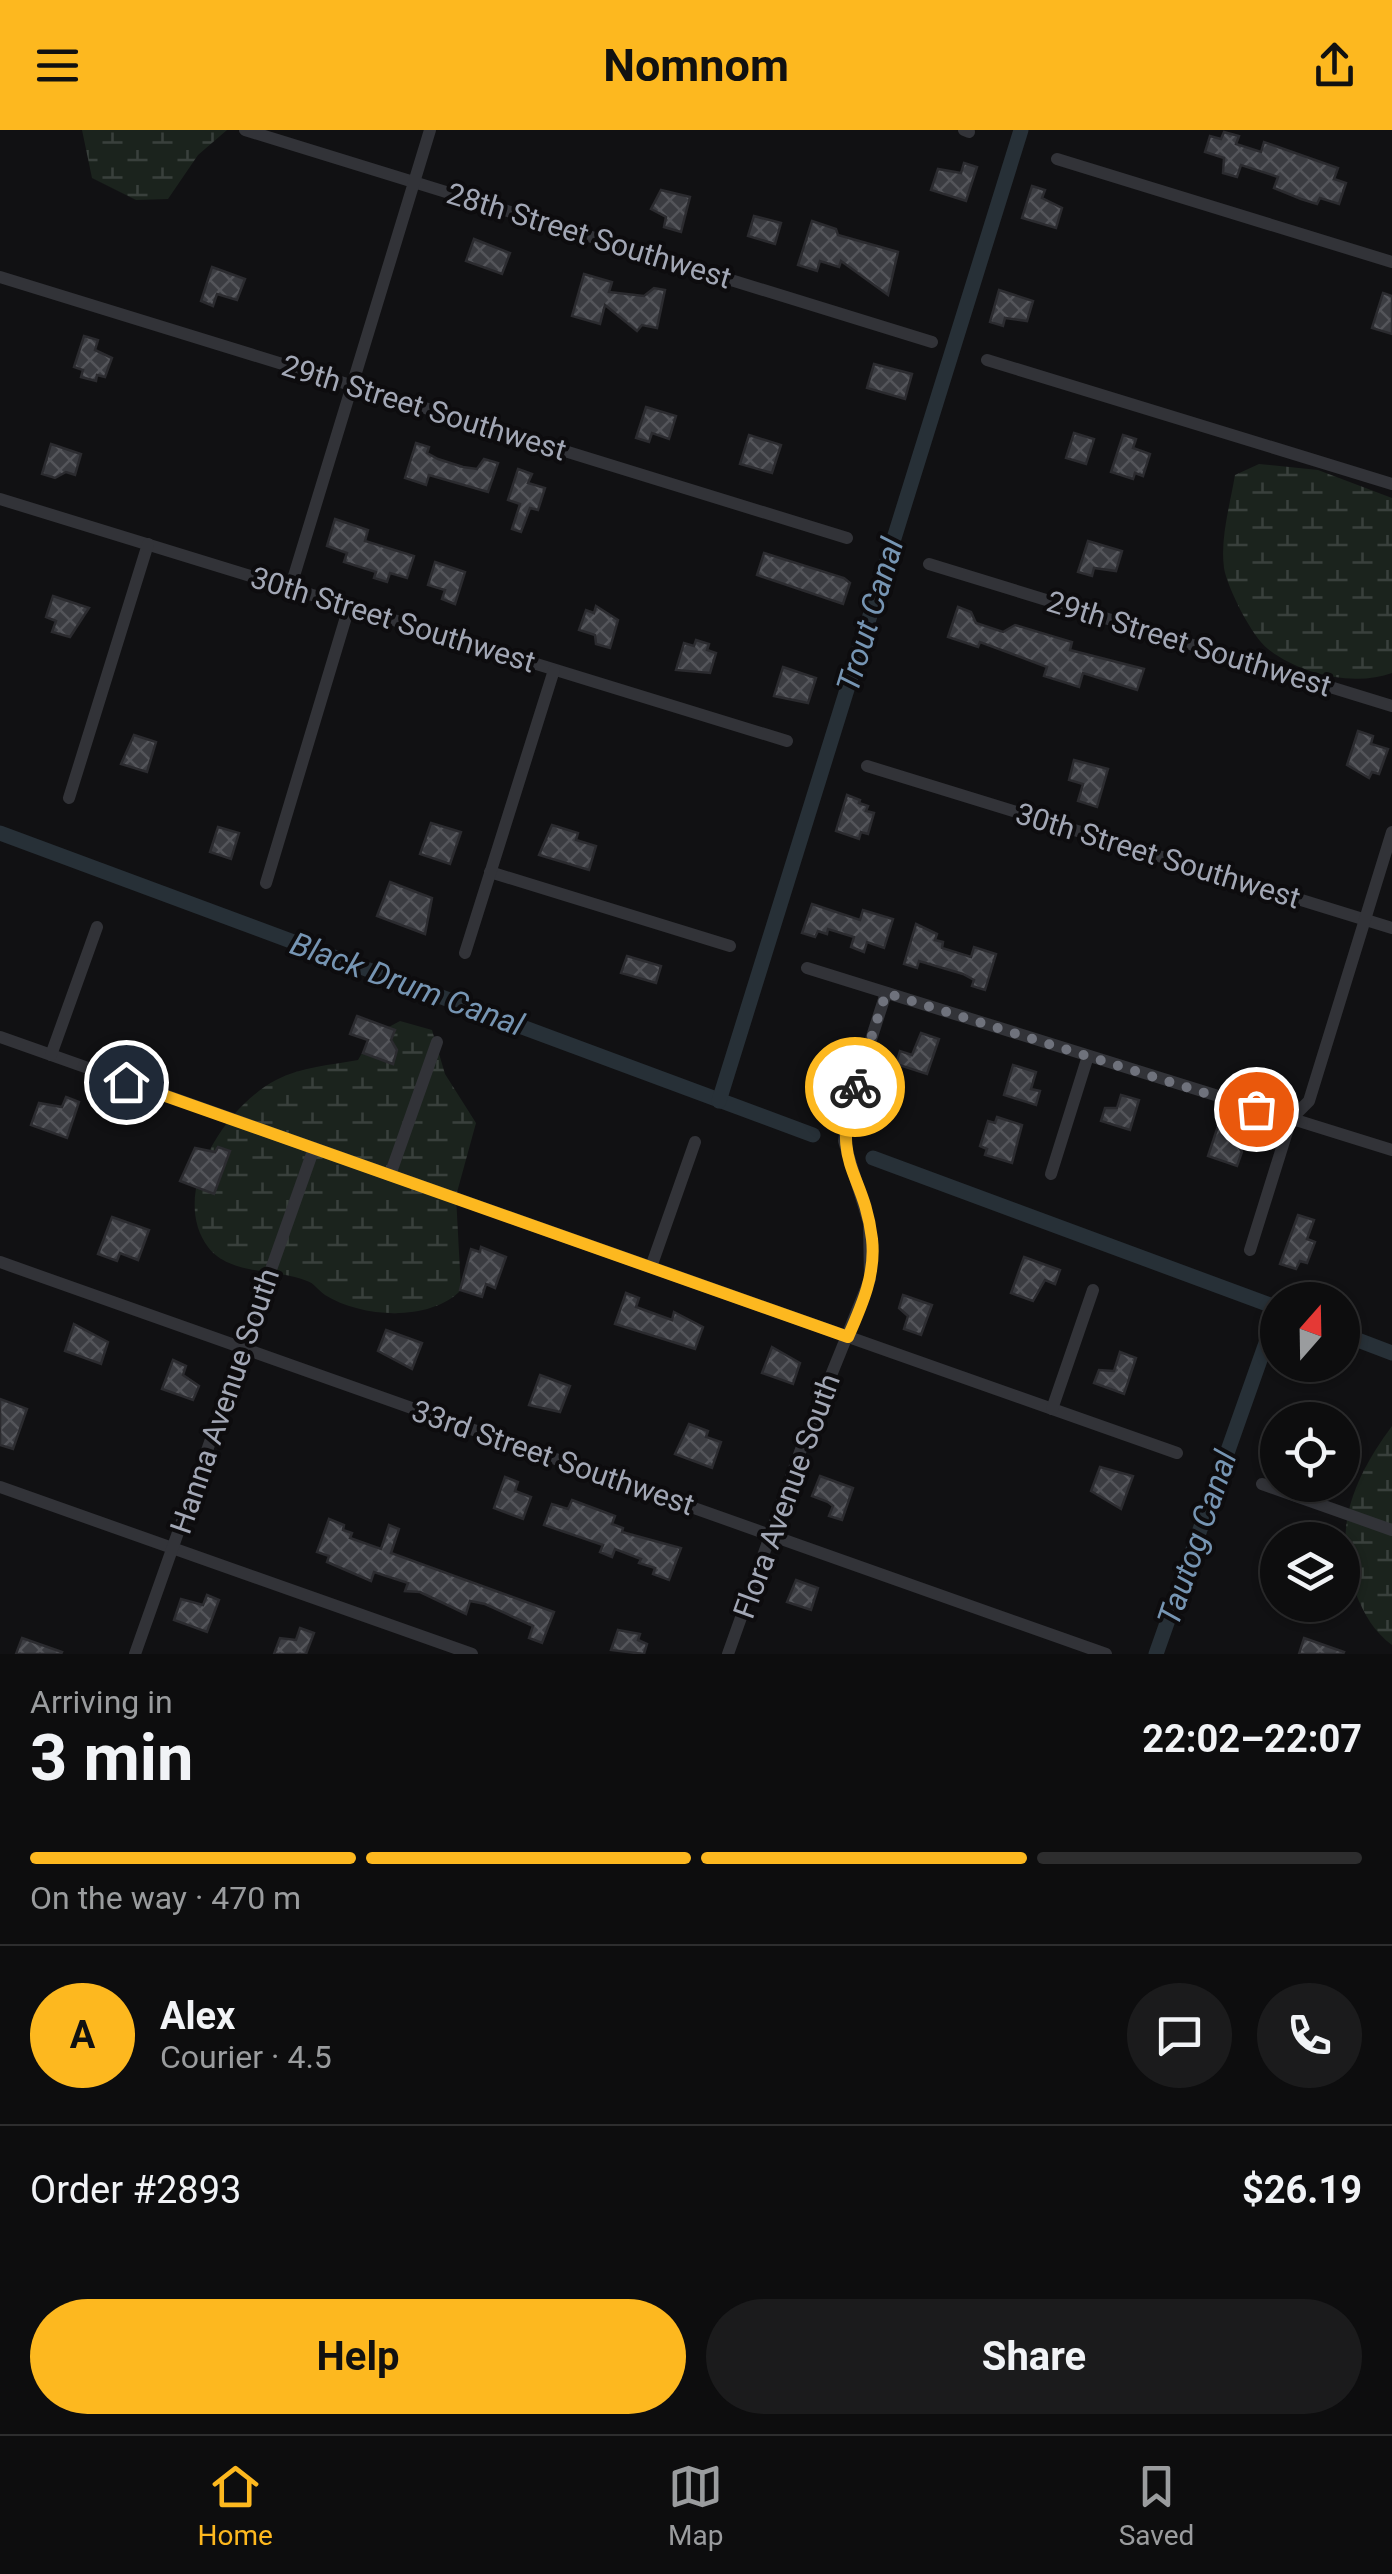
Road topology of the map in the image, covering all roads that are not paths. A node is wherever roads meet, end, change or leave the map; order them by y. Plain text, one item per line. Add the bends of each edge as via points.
1 (245, 130) edge
2 (430, 130) edge
3 (1058, 159) dead end
4 (414, 182) junction
5 (1392, 262) edge
6 (0, 277) edge
7 (932, 342) dead end
8 (987, 360) dead end
9 (352, 385) junction
10 (1392, 484) edge
11 (0, 499) edge
12 (848, 538) dead end
13 (148, 544) junction
14 (930, 564) dead end
15 (290, 588) junction
16 (349, 606) junction
17 (554, 670) junction
18 (1392, 706) edge
19 (787, 741) dead end
20 (867, 766) dead end
21 (69, 798) dead end
22 (1392, 832) edge
23 (490, 872) junction
24 (266, 883) dead end
25 (1365, 919) junction
26 (98, 927) dead end
27 (1392, 928) edge
28 (730, 946) dead end
29 (465, 953) dead end
30 (807, 968) dead end
31 (886, 993) junction
32 (0, 1037) edge
33 (437, 1042) dead end
34 (51, 1055) junction
35 (1088, 1056) junction
36 (1291, 1120) junction
37 (695, 1142) dead end
38 (314, 1148) junction
39 (1392, 1150) edge
40 (1051, 1174) dead end
41 (390, 1175) junction
42 (1250, 1250) dead end
43 (0, 1262) edge
44 (651, 1267) junction
45 (1093, 1290) dead end
46 (848, 1337) junction
47 (243, 1348) junction
48 (1052, 1409) junction
49 (1177, 1454) dead end
50 (0, 1487) edge
51 (1313, 1502) edge
52 (1392, 1530) edge
53 (770, 1535) junction
54 (172, 1548) junction
55 (135, 1654) edge
56 (472, 1654) edge
57 (728, 1654) edge
58 (1106, 1654) edge

1 - 4 street, 28th Street Southwest
2 - 4 street
3 - 5 street
4 - 7 street, 28th Street Southwest
4 - 9 street
6 - 9 street, 29th Street Southwest
8 - 10 street
9 - 12 street, 29th Street Southwest
9 - 15 street
11 - 13 street, 30th Street Southwest
13 - 15 street, 30th Street Southwest
13 - 21 street
14 - 18 street, 29th Street Southwest
15 - 16 street, 30th Street Southwest
16 - 17 street, 30th Street Southwest
16 - 24 street
17 - 19 street, 30th Street Southwest
17 - 23 street
20 - 25 street, 30th Street Southwest
22 - 25 street
23 - 28 street
23 - 29 street
25 - 27 street, 30th Street Southwest
25 - 36 street via 1308,1101
26 - 34 street
30 - 31 street
31 - 35 street
31 - 46 street, Flora Avenue South via 845,1126 845,1157 869,1223 872,1260
32 - 34 street
33 - 41 street
34 - 38 street
35 - 36 street
35 - 40 street
36 - 39 street
36 - 42 street
37 - 44 street
38 - 41 street
38 - 47 street, Hanna Avenue South
41 - 44 street
43 - 47 street, 33rd Street Southwest
44 - 46 street
45 - 48 street
46 - 48 street
46 - 53 street, Flora Avenue South
47 - 53 street, 33rd Street Southwest
47 - 54 street, Hanna Avenue South
48 - 49 street
50 - 54 street
51 - 52 street
53 - 57 street, Flora Avenue South
53 - 58 street, 33rd Street Southwest
54 - 55 street, Hanna Avenue South
54 - 56 street

